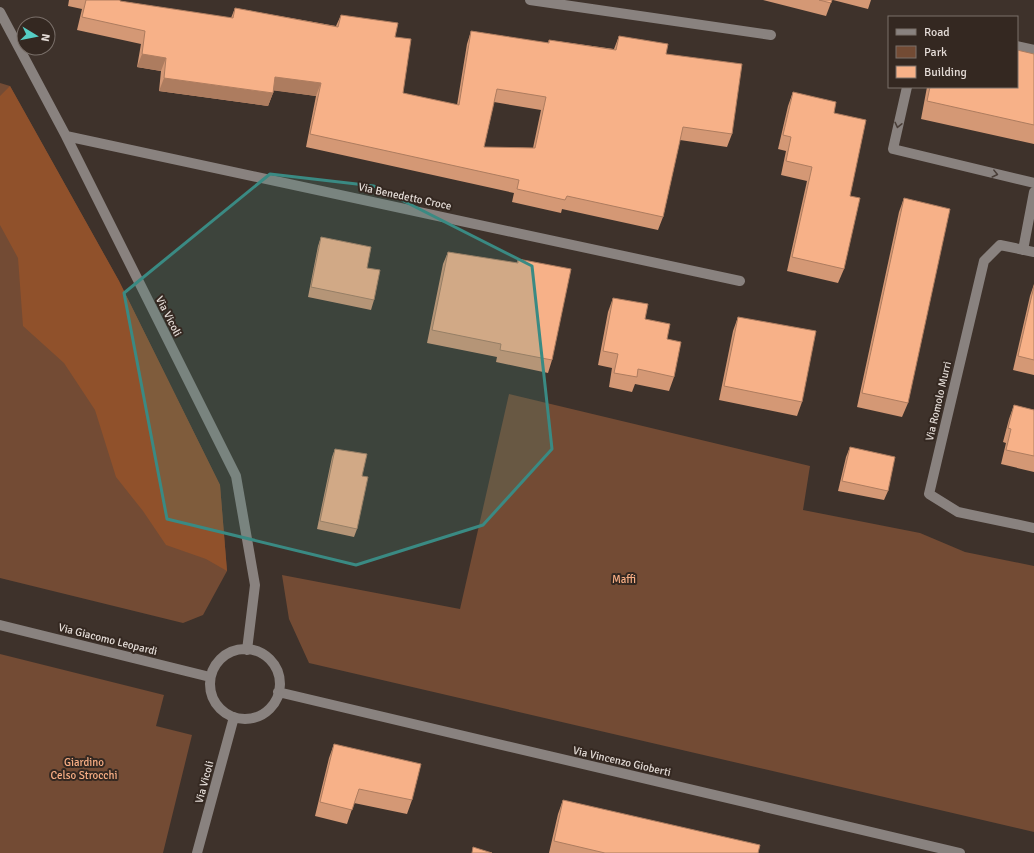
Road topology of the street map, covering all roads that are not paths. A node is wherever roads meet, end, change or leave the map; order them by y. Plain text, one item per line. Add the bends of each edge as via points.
1 (530, 0) edge
2 (0, 12) edge
3 (771, 35) dead end
4 (1018, 46) edge
5 (1034, 50) edge
6 (907, 88) edge
7 (66, 136) junction
8 (1034, 183) edge
9 (1034, 192) edge
10 (1022, 250) junction
11 (1034, 252) edge
12 (740, 281) dead end
13 (1034, 528) edge
14 (0, 625) edge
15 (247, 650) junction
16 (210, 677) junction
17 (278, 692) junction
18 (234, 717) junction
19 (197, 853) edge
20 (960, 853) edge

1 - 3 street
2 - 7 street, Via Vicoli
4 - 5 street
6 -> 8 street via 893,149
7 - 12 street, Via Benedetto Croce
7 - 15 street, Via Vicoli via 236,476 255,585
9 - 10 street
10 - 11 street, Via Romolo Murri
10 - 13 street, Via Romolo Murri via 1000,245 984,261 929,494 958,512
14 - 16 street, Via Giacomo Leopardi
15 - 16 street via 233,651 223,657 215,665
15 - 17 street via 257,651 275,666 279,677
16 - 18 street via 213,699 219,708
17 - 18 street via 270,709 261,716 250,719
17 - 20 street, Via Vincenzo Gioberti
18 - 19 street, Via Vicoli

